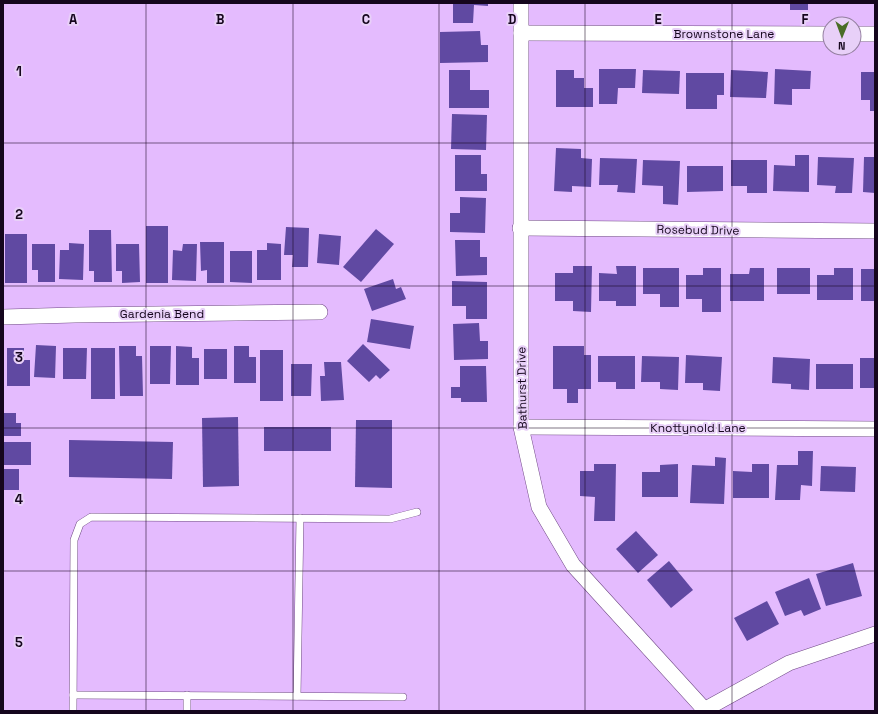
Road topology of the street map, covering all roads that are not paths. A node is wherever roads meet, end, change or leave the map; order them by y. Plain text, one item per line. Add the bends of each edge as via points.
1 (521, 3) edge
2 (521, 33) junction
3 (822, 34) edge
4 (862, 34) edge
5 (875, 34) edge
6 (520, 228) junction
7 (875, 231) edge
8 (320, 312) dead end
9 (3, 317) edge
10 (521, 426) junction
11 (875, 429) edge
12 (418, 512) dead end
13 (300, 518) junction
14 (875, 634) edge
15 (73, 695) junction
16 (187, 695) junction
17 (297, 696) junction
18 (403, 697) dead end
19 (703, 710) edge
20 (73, 711) edge
21 (187, 711) edge

1 - 2 street, Bathurst Drive
2 - 3 street, Brownstone Lane
2 - 6 street, Bathurst Drive
4 - 5 street
6 - 7 street, Rosebud Drive
6 - 10 street, Bathurst Drive
8 - 9 street, Gardenia Bend
10 - 11 street, Knottynold Lane
10 - 19 street, Bathurst Drive via 539,507 573,565
12 - 13 lane via 390,519
13 - 15 lane via 91,517 80,524 74,540
13 - 17 lane
14 - 19 street via 789,663
15 - 16 lane
15 - 20 lane
16 - 17 lane
16 - 21 lane
17 - 18 lane

